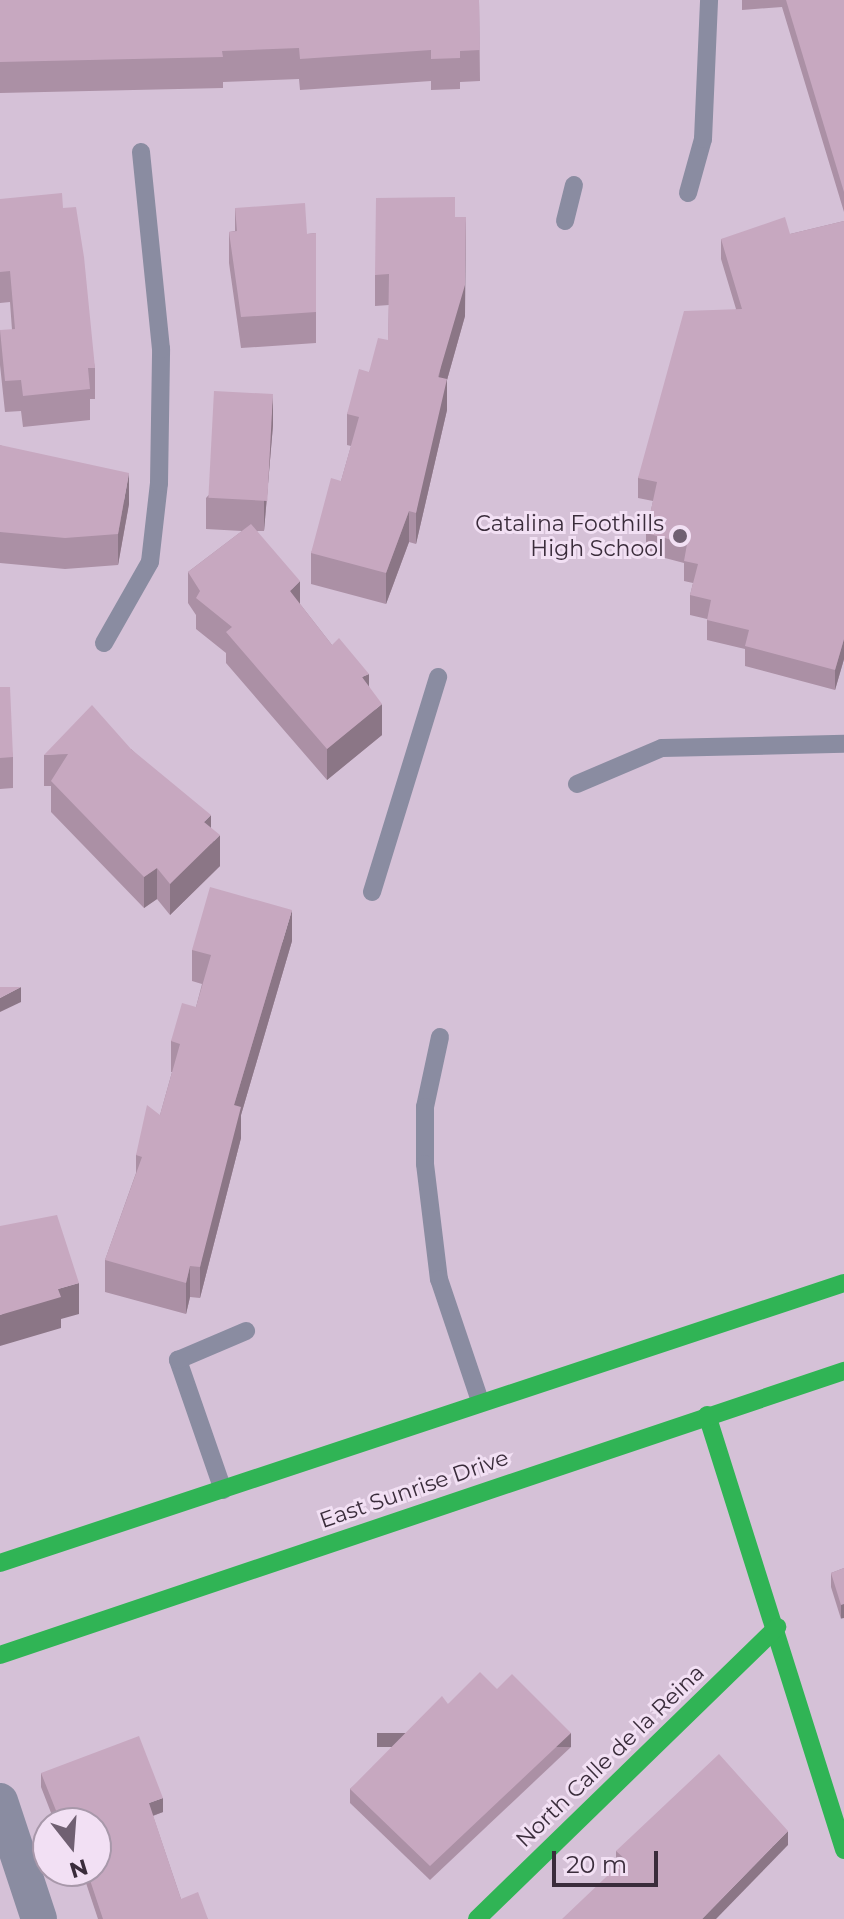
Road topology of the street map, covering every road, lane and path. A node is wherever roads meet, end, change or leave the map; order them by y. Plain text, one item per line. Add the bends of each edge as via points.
1 (709, 0) edge
2 (141, 152) dead end
3 (574, 185) dead end
4 (688, 193) dead end
5 (565, 221) dead end
6 (104, 643) dead end
7 (438, 677) dead end
8 (844, 744) edge
9 (577, 784) dead end
10 (372, 892) dead end
11 (440, 1037) dead end
12 (844, 1283) edge
13 (246, 1331) dead end
14 (844, 1371) edge
15 (480, 1401) junction
16 (707, 1415) junction
17 (223, 1490) junction
18 (0, 1563) edge
19 (777, 1627) junction
20 (0, 1655) edge
21 (0, 1801) edge
22 (844, 1850) edge
23 (39, 1919) edge
24 (477, 1919) edge

1 - 4 lane via 703,139
2 - 6 lane via 161,349 159,483 150,562
3 - 5 lane
7 - 10 lane
8 - 9 lane via 662,748
11 - 15 lane via 425,1107 425,1164 439,1279
12 - 15 main road
13 - 17 lane via 178,1360
14 - 16 main road, East Sunrise Drive
15 - 17 main road
16 - 19 main road
16 - 20 main road, East Sunrise Drive
17 - 18 main road
19 - 22 main road
19 - 24 main road, North Calle de la Reina
21 - 23 street

